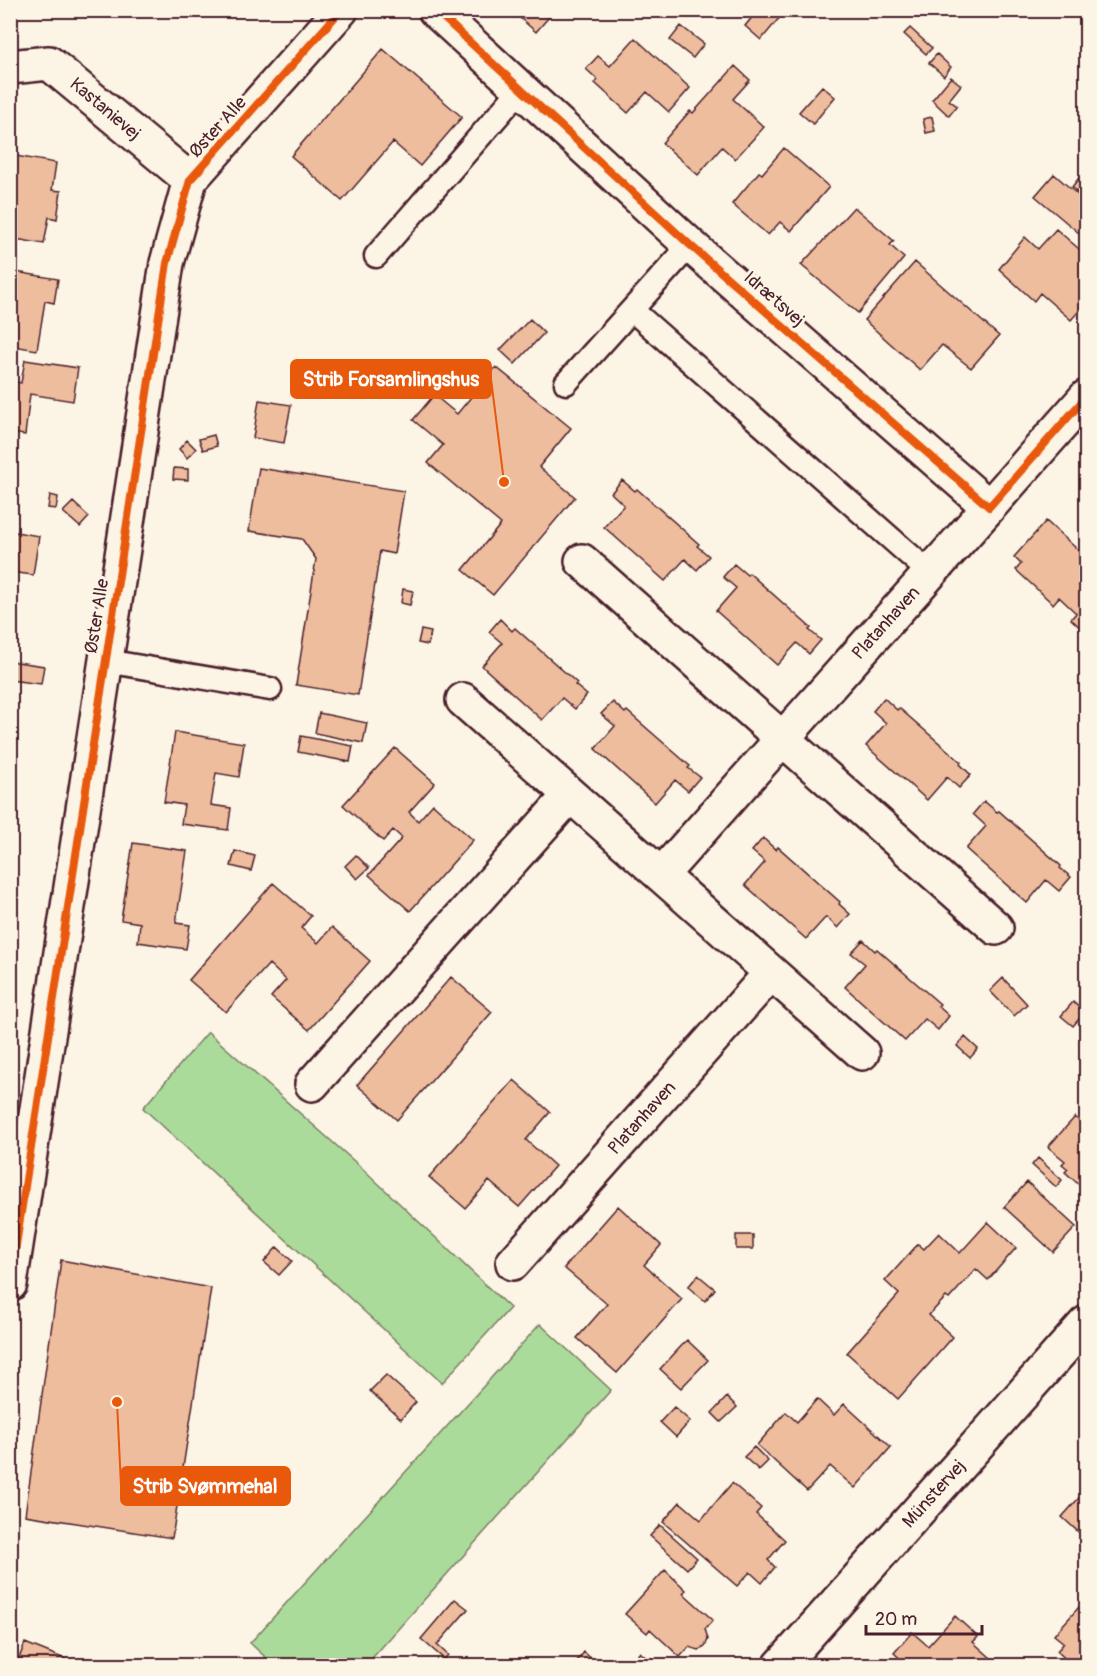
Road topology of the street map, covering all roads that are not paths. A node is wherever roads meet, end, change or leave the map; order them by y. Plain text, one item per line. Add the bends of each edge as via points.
1 (341, 10) edge
2 (435, 10) edge
3 (10, 67) edge
4 (521, 89) junction
5 (190, 180) junction
6 (690, 245) junction
7 (376, 256) dead end
8 (632, 310) junction
9 (566, 383) dead end
10 (1086, 397) edge
11 (989, 507) junction
12 (582, 561) dead end
13 (930, 573) junction
14 (106, 661) junction
15 (270, 689) dead end
16 (463, 700) dead end
17 (783, 739) junction
18 (570, 795) junction
19 (661, 875) junction
20 (996, 928) dead end
21 (771, 973) junction
22 (862, 1053) dead end
23 (312, 1084) dead end
24 (20, 1151) edge
25 (513, 1263) dead end
26 (10, 1284) edge
27 (1086, 1323) edge
28 (780, 1665) edge

1 - 5 street, Øster Alle
2 - 4 street, Idrætsvej
3 - 5 street, Kastanievej via 49,63
4 - 6 street, Idrætsvej
4 - 7 lane
5 - 14 street, Øster Alle via 167,263
6 - 8 lane
6 - 11 street, Idrætsvej
8 - 9 lane
8 - 13 lane
10 - 11 street
11 - 13 street, Platanhaven
12 - 17 street
13 - 17 street, Platanhaven
14 - 15 lane
14 - 24 street, Øster Alle
16 - 18 street
17 - 19 street, Platanhaven
17 - 20 street
18 - 19 street
18 - 23 street
19 - 21 street
21 - 22 street
21 - 25 street, Platanhaven
24 - 26 street, Øster Alle
27 - 28 street, Münstervej

